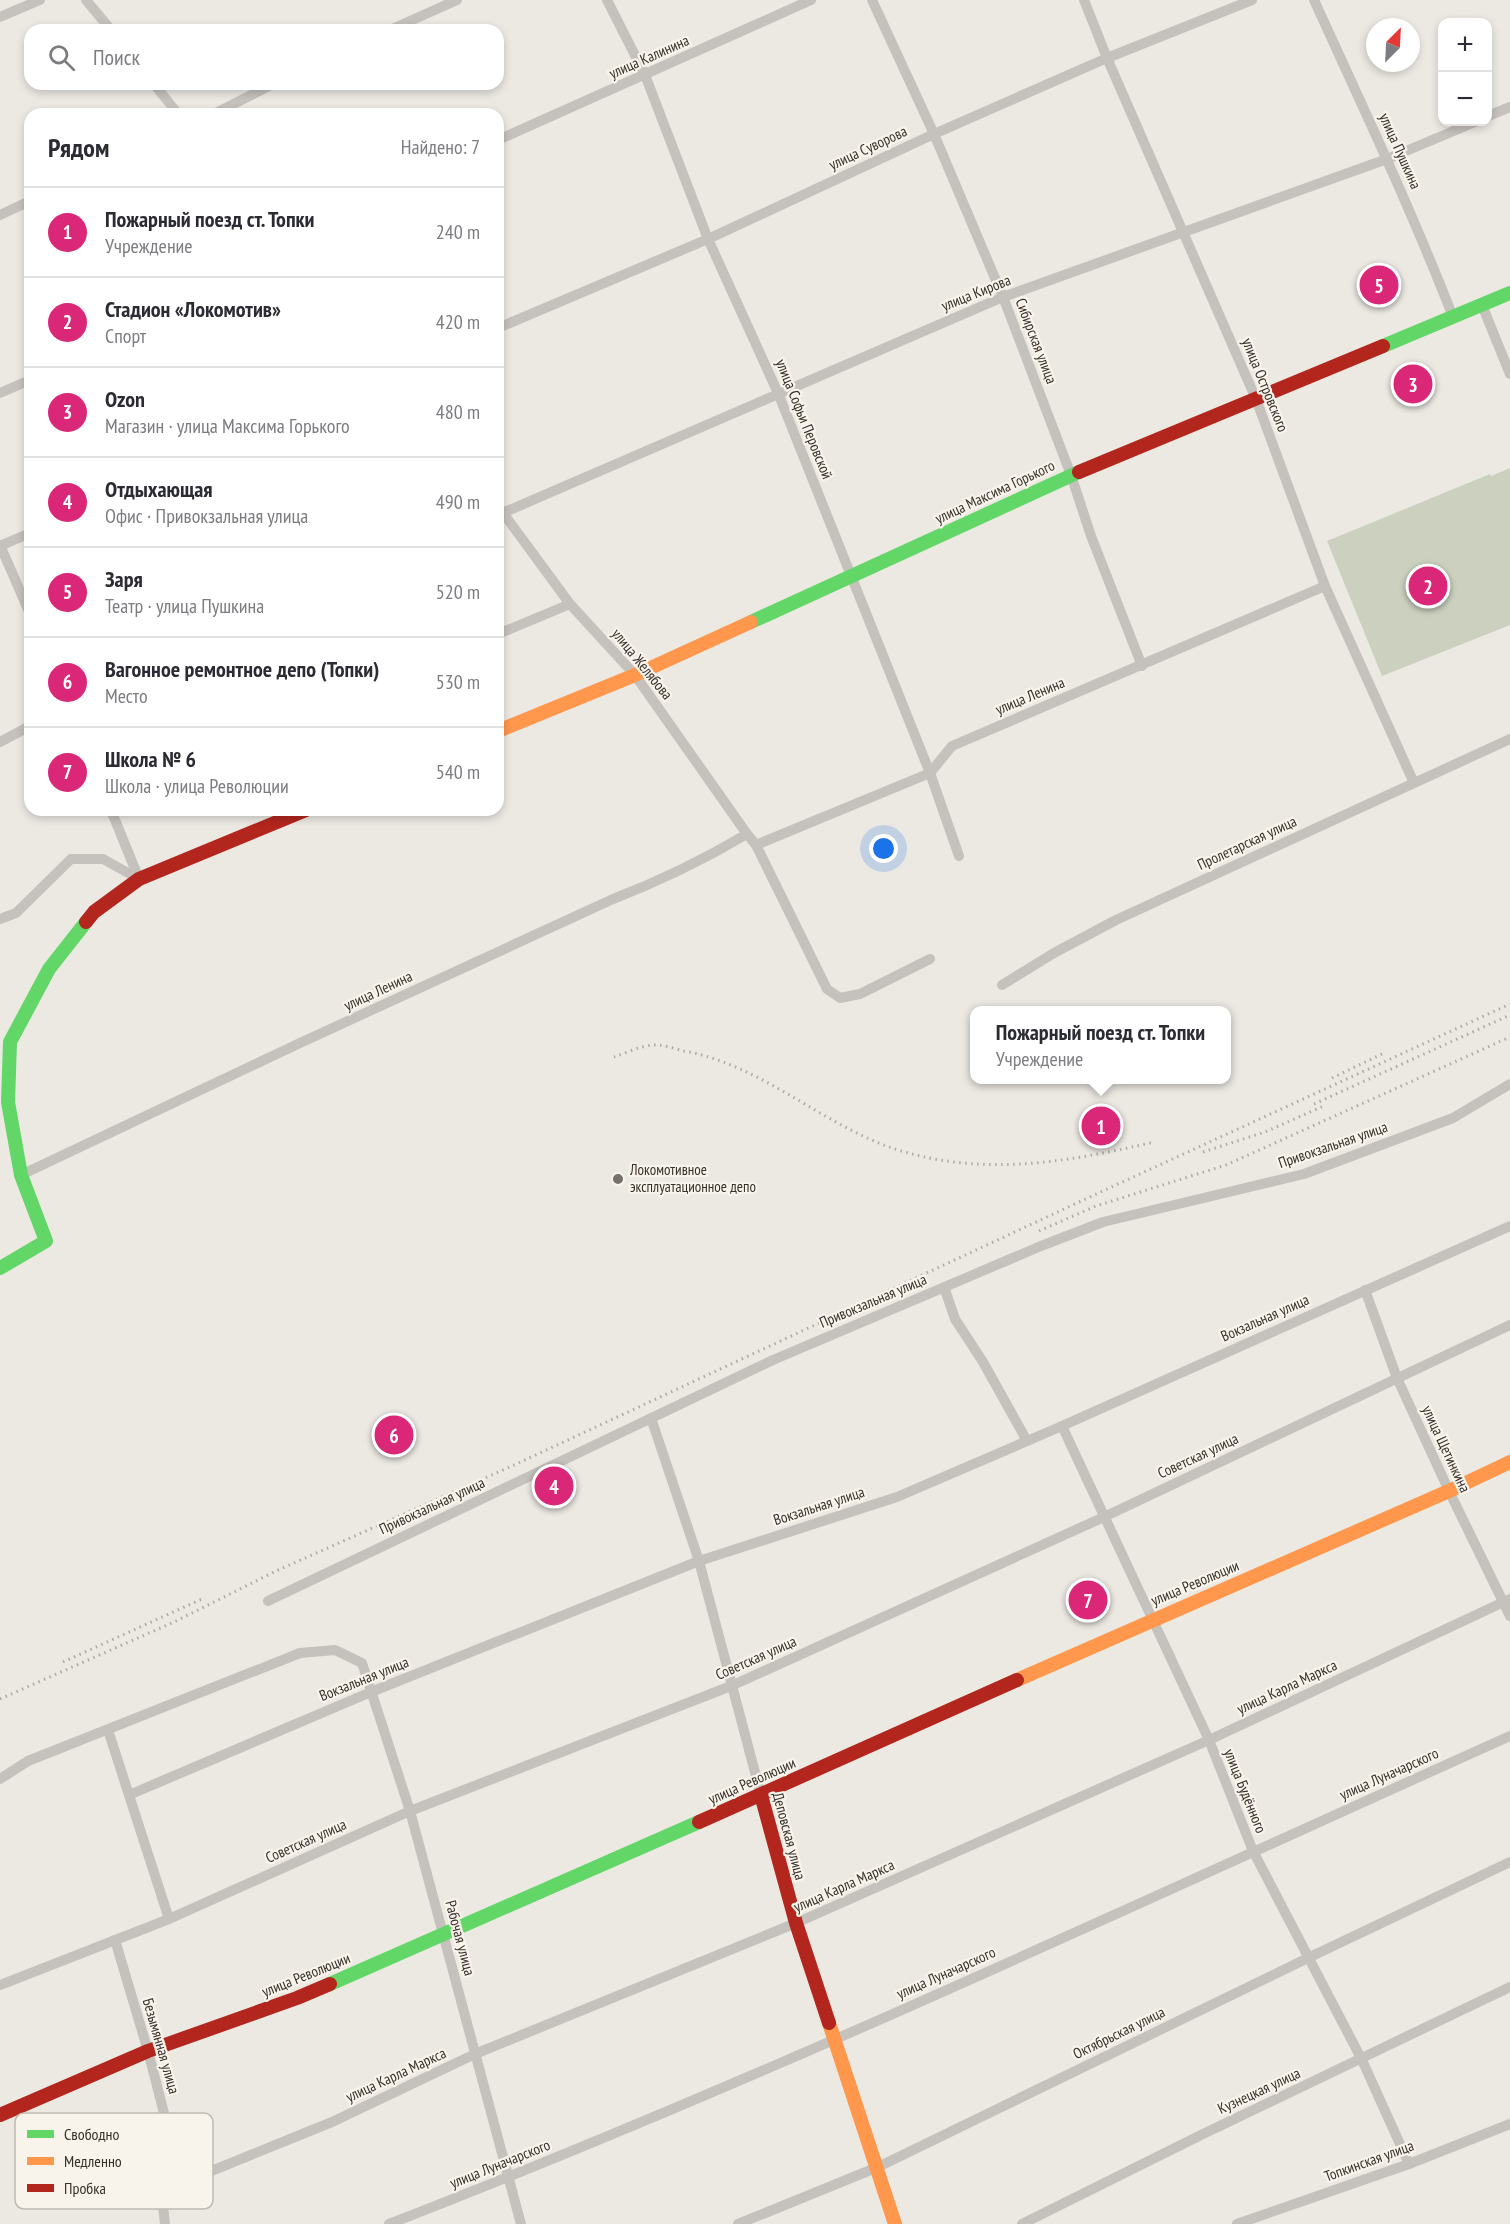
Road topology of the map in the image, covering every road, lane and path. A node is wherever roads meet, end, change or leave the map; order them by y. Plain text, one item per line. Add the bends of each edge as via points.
1 (40, 0) edge
2 (86, 0) edge
3 (458, 0) edge
4 (607, 0) edge
5 (811, 0) edge
6 (872, 0) edge
7 (1084, 0) edge
8 (1251, 0) edge
9 (1314, 0) edge
10 (0, 17) edge
11 (106, 24) edge
12 (404, 24) edge
13 (1107, 58) junction
14 (645, 75) junction
15 (159, 90) edge
16 (261, 90) edge
17 (1510, 107) edge
18 (173, 108) edge
19 (226, 108) edge
20 (1492, 114) edge
21 (1465, 126) edge
22 (934, 134) junction
23 (504, 137) edge
24 (1387, 159) junction
25 (24, 204) edge
26 (0, 215) edge
27 (1184, 232) junction
28 (708, 239) junction
29 (1510, 293) edge
30 (1003, 297) junction
31 (1482, 305) junction
32 (1453, 317) junction
33 (504, 325) edge
34 (1510, 374) edge
35 (24, 383) edge
36 (0, 393) edge
37 (778, 393) junction
38 (1256, 399) junction
39 (1071, 475) junction
40 (504, 509) edge
41 (504, 516) edge
42 (24, 536) edge
43 (0, 546) edge
44 (850, 577) junction
45 (1325, 585) junction
46 (24, 600) edge
47 (570, 604) junction
48 (504, 632) edge
49 (1142, 666) junction
50 (635, 675) junction
51 (24, 729) edge
52 (504, 729) edge
53 (1510, 739) edge
54 (0, 742) edge
55 (930, 773) junction
56 (1414, 783) junction
57 (113, 816) edge
58 (291, 816) edge
59 (747, 834) junction
60 (756, 845) junction
61 (959, 856) dead end
62 (139, 879) junction
63 (0, 919) edge
64 (930, 959) dead end
65 (1002, 985) dead end
66 (1510, 1084) edge
67 (21, 1175) junction
68 (1510, 1226) edge
69 (0, 1268) edge
70 (944, 1287) junction
71 (1365, 1290) junction
72 (1510, 1325) edge
73 (1397, 1378) junction
74 (651, 1418) junction
75 (1062, 1426) junction
76 (1027, 1441) junction
77 (1510, 1462) edge
78 (1449, 1491) junction
79 (1104, 1517) junction
80 (699, 1561) junction
81 (268, 1601) dead end
82 (1507, 1601) edge
83 (1510, 1616) edge
84 (1152, 1620) junction
85 (362, 1663) joint
86 (731, 1686) junction
87 (371, 1692) junction
88 (108, 1730) junction
89 (1510, 1736) edge
90 (1209, 1740) junction
91 (0, 1779) edge
92 (129, 1795) junction
93 (761, 1796) junction
94 (410, 1811) junction
95 (1253, 1851) junction
96 (1510, 1862) edge
97 (169, 1919) junction
98 (796, 1923) junction
99 (443, 1933) junction
100 (115, 1940) junction
101 (1310, 1957) junction
102 (0, 1985) edge
103 (1510, 1987) edge
104 (833, 2040) junction
105 (148, 2051) junction
106 (475, 2054) junction
107 (1362, 2060) junction
108 (164, 2113) edge
109 (0, 2115) edge
110 (1510, 2124) edge
111 (1409, 2164) junction
112 (878, 2167) junction
113 (213, 2170) edge
114 (508, 2178) junction
115 (163, 2209) edge
116 (165, 2224) edge
117 (389, 2224) edge
118 (520, 2224) edge
119 (738, 2224) edge
120 (895, 2224) edge
121 (1022, 2224) edge
122 (1237, 2224) edge

1 - 10 street
2 - 11 street
3 - 12 street
4 - 14 street, улица Софьи Перовской
5 - 14 street, улица Калинина
6 - 22 street, Сибирская улица
7 - 13 street, улица Островского
8 - 13 street, улица Суворова
9 - 24 street, улица Пушкина
13 - 22 street, улица Суворова
13 - 27 street, улица Островского
14 - 23 street, улица Калинина
14 - 28 street, улица Софьи Перовской
15 - 18 street
16 - 19 street
17 - 20 street
21 - 24 street, улица Кирова
22 - 28 street, улица Суворова
22 - 30 street, Сибирская улица
24 - 27 street, улица Кирова
24 - 32 street, улица Пушкина
25 - 26 street
27 - 30 street, улица Кирова
27 - 38 street, улица Островского
28 - 33 street, улица Суворова
28 - 37 street, улица Софьи Перовской
29 - 31 street, улица Максима Горького
30 - 37 street, улица Кирова
30 - 39 street, Сибирская улица
31 - 32 street, улица Максима Горького
31 - 34 street
32 - 38 street, улица Максима Горького
35 - 36 street
37 - 40 street, улица Кирова
37 - 44 street, улица Софьи Перовской
38 - 39 street, улица Максима Горького
38 - 45 street, улица Островского
39 - 44 street, улица Максима Горького
39 - 49 street, Сибирская улица
41 - 47 street, улица Желябова
42 - 43 street
43 - 46 street
44 - 50 street, улица Максима Горького
44 - 55 street, улица Софьи Перовской
45 - 49 street, улица Ленина
45 - 56 street, улица Островского
47 - 48 street
47 - 50 street, улица Желябова
49 - 55 street, улица Ленина via 952,746
50 - 52 street, улица Максима Горького
50 - 59 street, улица Желябова
51 - 54 street
53 - 56 street, Пролетарская улица
55 - 60 street, улица Ленина
55 - 61 street, улица Софьи Перовской
56 - 65 street, Пролетарская улица via 1116,920
57 - 62 street
58 - 62 street
59 - 60 street, улица Желябова
59 - 67 street, улица Ленина via 700,862 300,1043
60 - 64 street, улица Желябова via 816,970 827,988 840,998 860,994
62 - 63 street via 103,859 71,859 16,912
62 - 67 street via 94,912 49,969 10,1042 8,1102
66 - 70 street, Привокзальная улица via 1453,1118 1304,1174 1103,1222
67 - 69 street via 46,1241
68 - 71 street, Вокзальная улица
70 - 74 street, Привокзальная улица via 772,1360
70 - 76 street via 955,1319
71 - 73 street, улица Щетинкина
71 - 75 street, Вокзальная улица
72 - 73 street, Советская улица
73 - 78 street, улица Щетинкина
73 - 79 street, Советская улица
74 - 80 street, Деповская улица
74 - 81 street, Привокзальная улица
75 - 76 street, Вокзальная улица
75 - 79 street, улица Будённого
76 - 80 street, Вокзальная улица via 897,1497
77 - 78 street, улица Революции
78 - 82 street, улица Щетинкина
78 - 84 street, улица Революции
79 - 84 street, улица Будённого
79 - 86 street, Советская улица
80 - 86 street, Деповская улица
80 - 87 street, Вокзальная улица
82 - 83 street, улица Щетинкина
82 - 90 street, улица Карла Маркса
84 - 90 street, улица Будённого
84 - 93 street, улица Революции
85 - 87 street, Рабочая улица
85 - 88 street, Вокзальная улица via 335,1650 300,1653
86 - 93 street, Деповская улица
86 - 94 street, Советская улица
87 - 92 street, Вокзальная улица
87 - 94 street, Рабочая улица
88 - 91 street, Вокзальная улица via 28,1761
88 - 92 street
89 - 95 street, улица Луначарского
90 - 95 street, улица Будённого
90 - 98 street, улица Карла Маркса
92 - 97 street
93 - 98 street, Деповская улица
93 - 99 street, улица Революции
94 - 97 street, Советская улица
94 - 99 street, Рабочая улица
95 - 101 street, улица Будённого
95 - 104 street, улица Луначарского
96 - 101 street, Октябрьская улица
97 - 100 street, Советская улица
98 - 104 street, Деповская улица
98 - 106 street, улица Карла Маркса
99 - 105 street, улица Революции via 297,1998
99 - 106 street, Рабочая улица
100 - 102 street, Советская улица
100 - 105 street, Безымянная улица
101 - 107 street, улица Будённого
101 - 112 street, Октябрьская улица
103 - 107 street, Кузнецкая улица
104 - 112 street, Деповская улица
104 - 114 street, улица Луначарского
105 - 108 street, Безымянная улица
105 - 109 street, улица Революции
106 - 113 street, улица Карла Маркса via 332,2122
106 - 114 street, Рабочая улица
107 - 111 street, улица Будённого
107 - 121 street, Кузнецкая улица
110 - 111 street, Топкинская улица
111 - 122 street, Топкинская улица
112 - 119 street, Октябрьская улица
112 - 120 street, Деповская улица
114 - 117 street, улица Луначарского
114 - 118 street, Рабочая улица
115 - 116 street

